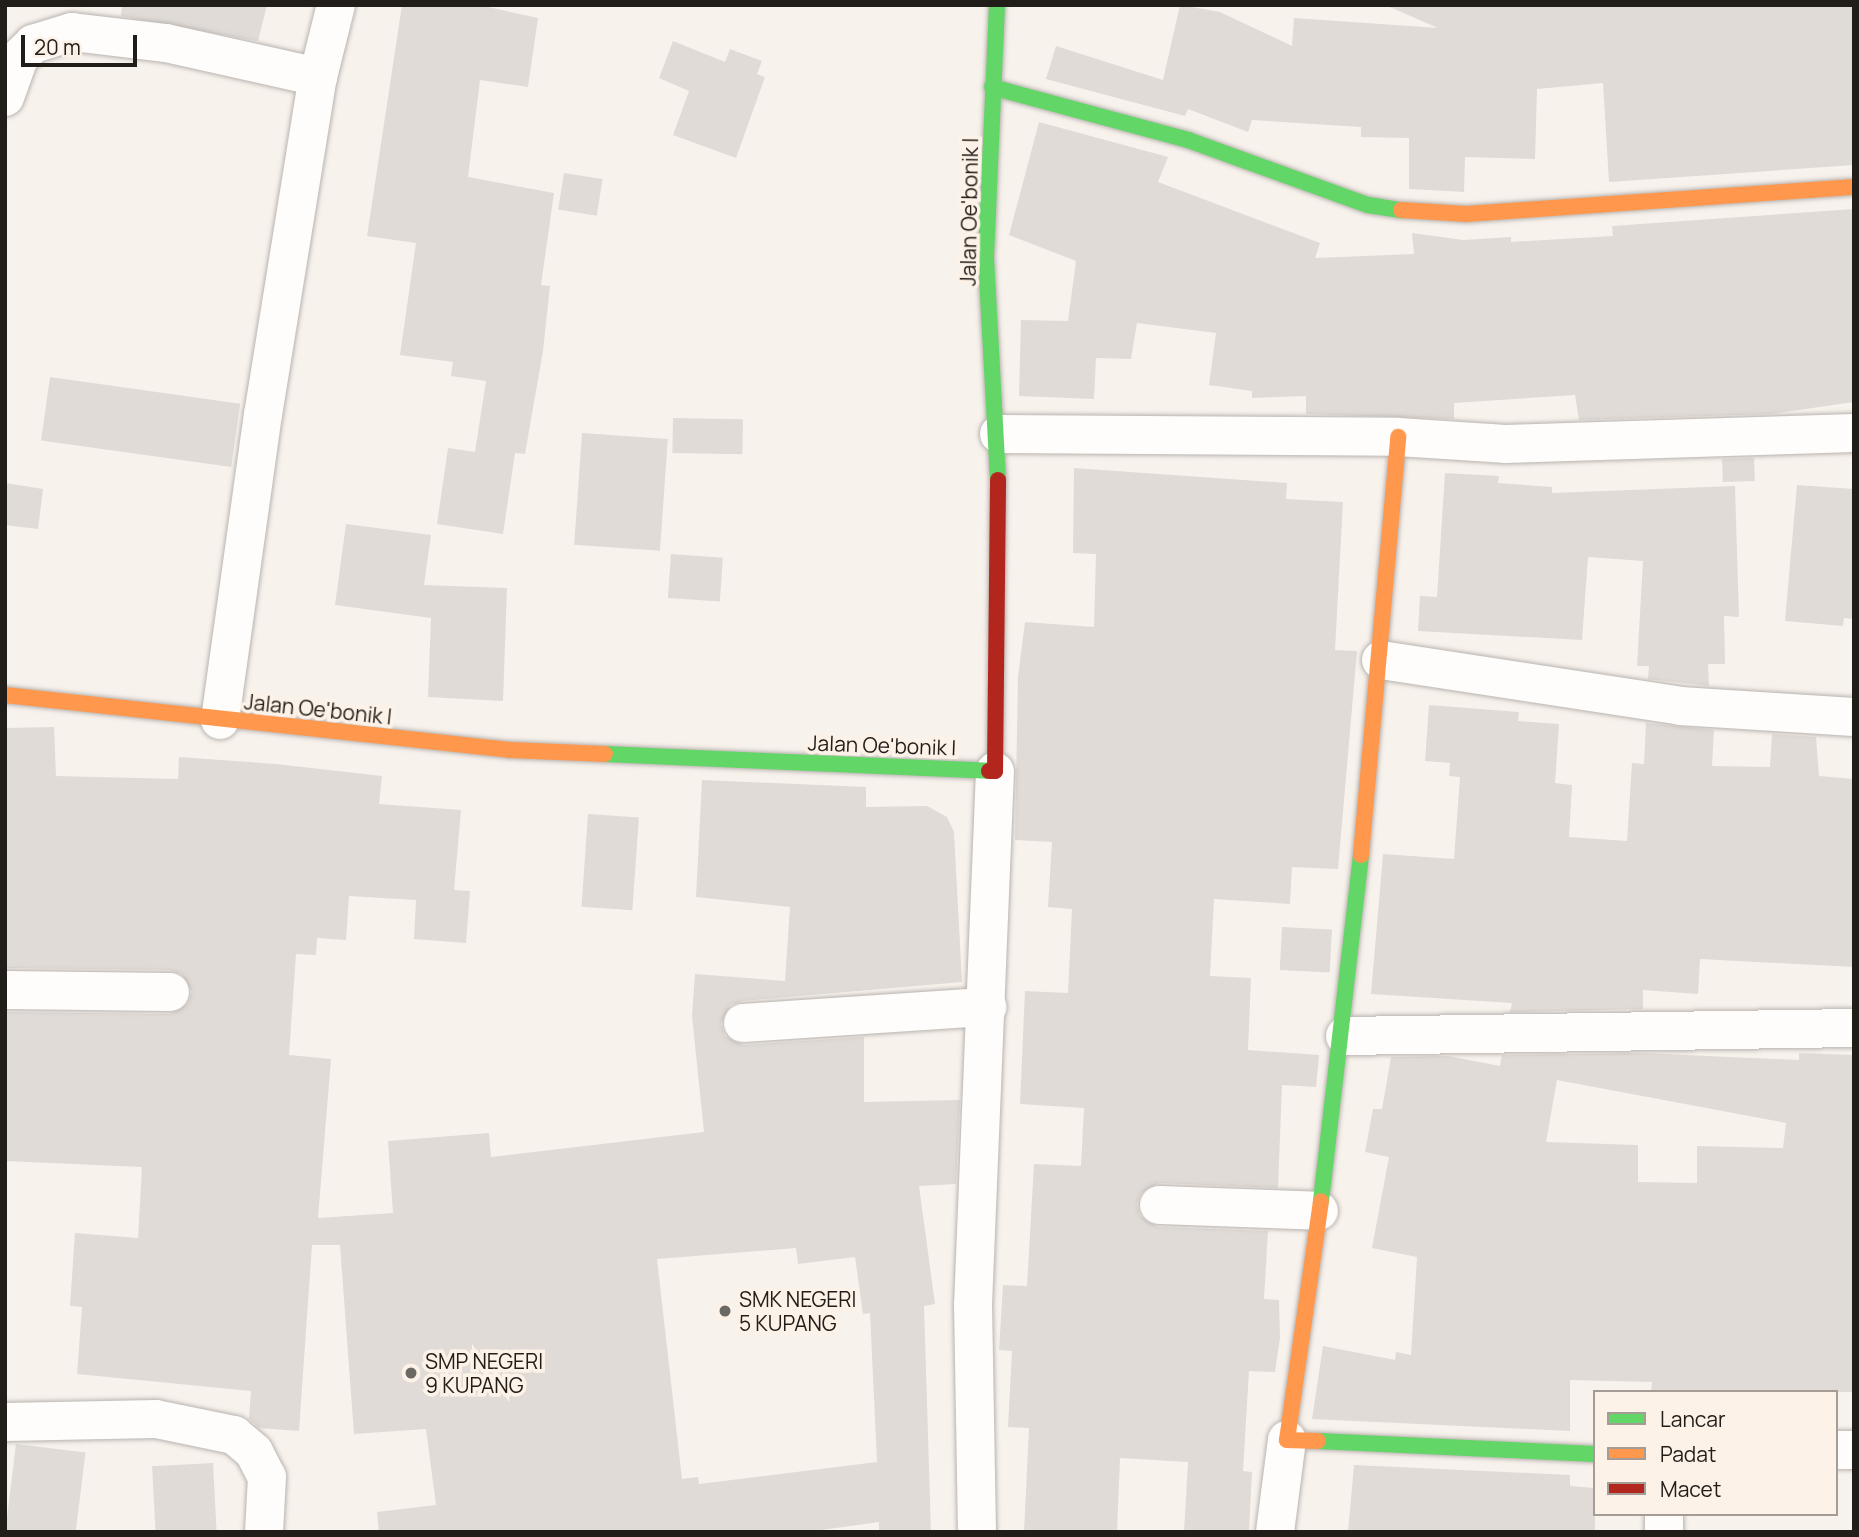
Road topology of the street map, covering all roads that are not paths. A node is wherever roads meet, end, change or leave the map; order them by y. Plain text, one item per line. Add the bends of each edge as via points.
1 (336, 5) edge
2 (998, 5) edge
3 (318, 77) junction
4 (992, 87) junction
5 (5, 97) edge
6 (1854, 187) edge
7 (1854, 433) edge
8 (999, 434) junction
9 (1398, 437) junction
10 (1381, 660) junction
11 (5, 695) edge
12 (1854, 717) edge
13 (220, 720) junction
14 (995, 771) junction
15 (5, 990) edge
16 (170, 992) dead end
17 (988, 1007) junction
18 (743, 1023) dead end
19 (1854, 1028) edge
20 (1345, 1036) junction
21 (1159, 1205) dead end
22 (1319, 1211) junction
23 (5, 1422) edge
24 (1287, 1440) junction
25 (1593, 1454) edge
26 (264, 1532) edge
27 (977, 1532) edge
28 (1275, 1532) edge

1 - 3 street
2 - 4 street, Jalan Oe'bonik I
3 - 5 street via 166,43 72,32 33,44 19,58
3 - 13 street
4 - 6 street via 1188,140 1346,198 1398,210 1467,214
4 - 8 street, Jalan Oe'bonik I via 986,258
7 - 9 street via 1505,444
8 - 9 street
8 - 14 street, Jalan Oe'bonik I
9 - 10 street
10 - 12 street via 1680,706
10 - 20 street
11 - 13 street, Jalan Oe'bonik I
13 - 14 street, Jalan Oe'bonik I via 510,750
14 - 17 street
15 - 16 street
17 - 18 street
17 - 27 street via 974,1305
19 - 20 street
20 - 22 street
21 - 22 street
22 - 24 street
23 - 26 street via 156,1419 234,1435 254,1452 267,1477
24 - 25 street
24 - 28 street

